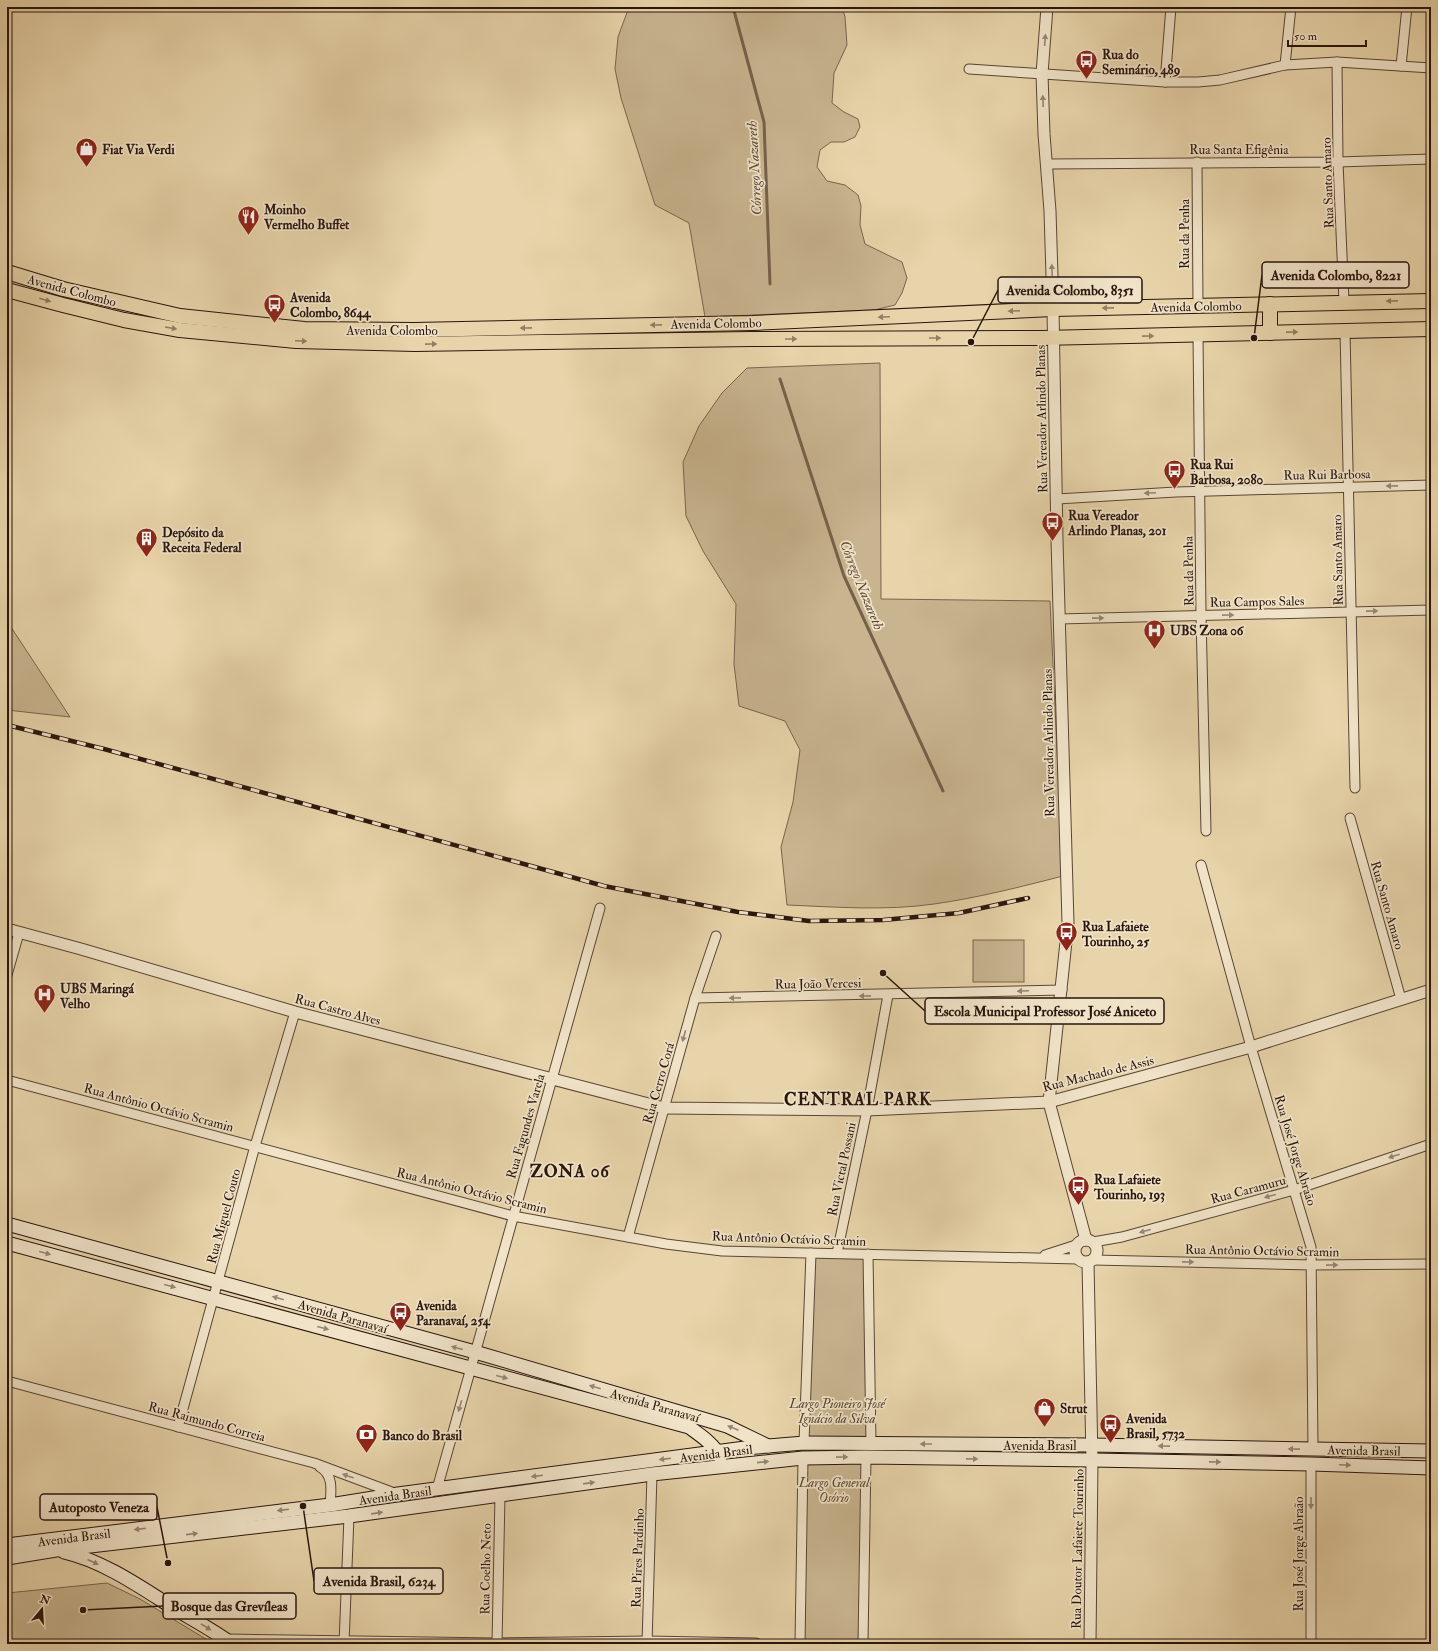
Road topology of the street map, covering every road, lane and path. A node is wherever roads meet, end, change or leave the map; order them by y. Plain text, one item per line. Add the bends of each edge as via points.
1 (1047, 7) edge
2 (1171, 7) edge
3 (1291, 7) edge
4 (1407, 7) edge
5 (1337, 62) junction
6 (1286, 65) junction
7 (1402, 66) junction
8 (1431, 68) edge
9 (969, 69) dead end
10 (1042, 74) junction
11 (1165, 82) junction
12 (1431, 159) edge
13 (1197, 162) junction
14 (1338, 162) junction
15 (1046, 164) junction
16 (7, 272) edge
17 (7, 290) edge
18 (1431, 301) edge
19 (1344, 302) junction
20 (1270, 304) junction
21 (1198, 306) junction
22 (1053, 309) junction
23 (1431, 329) edge
24 (1345, 331) junction
25 (1270, 333) junction
26 (1198, 335) junction
27 (1053, 338) junction
28 (1431, 485) edge
29 (1348, 487) junction
30 (1200, 491) junction
31 (1057, 499) junction
32 (1431, 610) edge
33 (1351, 612) junction
34 (1201, 615) junction
35 (1059, 618) junction
36 (1355, 788) dead end
37 (1350, 818) dead end
38 (1206, 831) dead end
39 (1201, 865) dead end
40 (600, 908) dead end
41 (7, 929) edge
42 (19, 933) junction
43 (716, 936) dead end
44 (7, 975) edge
45 (1062, 990) junction
46 (1431, 990) edge
47 (888, 995) junction
48 (695, 998) junction
49 (1401, 999) junction
50 (295, 1012) junction
51 (1251, 1047) junction
52 (553, 1078) junction
53 (7, 1080) edge
54 (1049, 1102) junction
55 (664, 1108) junction
56 (867, 1110) junction
57 (1431, 1144) edge
58 (255, 1146) junction
59 (1294, 1190) junction
60 (513, 1216) junction
61 (7, 1224) edge
62 (628, 1237) junction
63 (1085, 1242) junction
64 (7, 1243) edge
65 (811, 1253) junction
66 (836, 1253) junction
67 (868, 1254) junction
68 (1038, 1257) junction
69 (1086, 1260) junction
70 (1431, 1264) edge
71 (1312, 1265) junction
72 (219, 1281) junction
73 (215, 1298) junction
74 (475, 1352) junction
75 (470, 1368) junction
76 (7, 1381) edge
77 (178, 1427) junction
78 (804, 1443) junction
79 (870, 1444) junction
80 (1091, 1445) junction
81 (768, 1446) junction
82 (1313, 1449) junction
83 (1431, 1451) edge
84 (718, 1452) junction
85 (866, 1457) junction
86 (803, 1458) junction
87 (1092, 1460) junction
88 (314, 1464) junction
89 (1311, 1464) junction
90 (724, 1465) junction
91 (1431, 1468) edge
92 (652, 1474) junction
93 (437, 1489) junction
94 (398, 1494) junction
95 (500, 1495) junction
96 (330, 1506) junction
97 (349, 1516) junction
98 (7, 1545) edge
99 (56, 1550) junction
100 (7, 1558) edge
101 (229, 1642) edge
102 (344, 1643) edge
103 (647, 1643) edge
104 (497, 1644) edge
105 (756, 1644) edge
106 (800, 1644) edge
107 (863, 1644) edge
108 (1090, 1644) edge
109 (1311, 1644) edge

10 -> 1 street, Rua Vereador Arlindo Planas
2 - 11 street
3 - 6 street
4 - 7 street
5 - 6 street
5 - 7 street
5 - 14 street, Rua Santo Amaro
6 - 11 street via 1220,80
7 - 8 street
9 - 10 street
10 - 11 street
15 -> 10 street, Rua Vereador Arlindo Planas
12 - 14 street, Rua Santa Efigênia
13 - 14 street, Rua Santa Efigênia
13 - 15 street, Rua Santa Efigênia
13 - 21 street, Rua da Penha
14 - 19 street, Rua Santo Amaro
22 -> 15 street, Rua Vereador Arlindo Planas
22 -> 16 main road, Avenida Colombo via 753,323 414,330 304,329 180,316 63,289
17 -> 27 main road, Avenida Colombo via 124,320 173,328 296,341 415,344
18 -> 19 main road, Avenida Colombo
19 - 20 main road, Avenida Colombo
20 - 21 main road, Avenida Colombo
20 - 25 main road
21 -> 22 main road, Avenida Colombo
22 - 27 street, Rua Vereador Arlindo Planas
23 - 24 main road, Avenida Colombo
25 -> 24 main road, Avenida Colombo
24 - 29 street, Rua Santo Amaro
25 - 26 main road, Avenida Colombo
27 -> 26 main road, Avenida Colombo
26 - 30 street, Rua da Penha
27 - 31 street, Rua Vereador Arlindo Planas
28 -> 29 street, Rua Rui Barbosa
29 - 30 street, Rua Rui Barbosa
29 - 33 street, Rua Santo Amaro
30 -> 31 street, Rua Rui Barbosa
30 - 34 street, Rua da Penha
31 - 35 street, Rua Vereador Arlindo Planas
33 -> 32 street, Rua Campos Sales
34 -> 33 street, Rua Campos Sales
33 - 36 street, Rua Santo Amaro
35 -> 34 street, Rua Campos Sales
34 - 38 street, Rua da Penha
35 - 45 street, Rua Vereador Arlindo Planas via 1068,922
37 - 49 street, Rua Santo Amaro
39 - 51 street, Rua José Jorge Abraão
40 - 52 street, Rua Fagundes Varela
41 - 42 street, Rua Castro Alves
42 - 44 street
42 - 50 street, Rua Castro Alves
43 - 48 street, Rua Cerro Corá
45 -> 47 street, Rua João Vercesi
45 - 54 street
46 - 49 street, Rua Machado de Assis
47 -> 48 street, Rua João Vercesi
47 - 56 street, Rua Victal Possani
48 -> 55 street, Rua Cerro Corá
49 - 51 street, Rua Machado de Assis
50 - 52 street, Rua Castro Alves
50 - 58 street, Rua Miguel Couto
51 - 54 street, Rua Machado de Assis
51 - 59 street, Rua José Jorge Abraão
52 - 55 street, Rua Castro Alves
52 - 60 street, Rua Fagundes Varela
53 - 58 street, Rua Antônio Octávio Scramin
54 - 56 street, Rua Machado de Assis
54 - 63 street
55 - 56 street, Rua Machado de Assis
55 - 62 street, Rua Cerro Corá
56 - 66 street, Rua Victal Possani
57 -> 59 street, Rua Caramuru
58 - 60 street, Rua Antônio Octávio Scramin
58 - 72 street, Rua Miguel Couto
59 -> 63 street, Rua Caramuru via 1122,1237
59 - 71 street, Rua José Jorge Abraão via 1311,1248
60 - 62 street, Rua Antônio Octávio Scramin
60 - 74 street, Rua Fagundes Varela
61 - 72 main road, Avenida Paranavaí
62 - 65 street, Rua Antônio Octávio Scramin via 722,1250
63 - 68 street, Rua Antônio Octávio Scramin
63 - 69 street via 1075,1252
63 - 69 street via 1097,1248 1098,1252 1097,1256
64 -> 73 main road, Avenida Paranavaí
65 - 66 street, Rua Antônio Octávio Scramin
65 - 78 street
66 - 67 street, Rua Antônio Octávio Scramin
67 - 68 street, Rua Antônio Octávio Scramin
67 - 79 street
68 - 69 street, Rua Antônio Octávio Scramin
69 -> 71 street, Rua Antônio Octávio Scramin
69 - 80 street, Rua Doutor Lafaiete Tourinho
71 -> 70 street, Rua Antônio Octávio Scramin
71 - 82 street, Rua José Jorge Abraão
72 - 73 street, Rua Miguel Couto
74 -> 72 main road, Avenida Paranavaí
73 -> 75 main road, Avenida Paranavaí
73 - 77 street, Rua Miguel Couto
74 - 75 street, Rua Fagundes Varela
81 -> 74 main road, Avenida Paranavaí via 727,1426
75 -> 84 main road, Avenida Paranavaí via 689,1427
75 -> 93 street, Rua Fagundes Varela
76 - 77 street, Rua Raimundo Correia
77 - 88 street, Rua Raimundo Correia
78 - 79 main road, Avenida Brasil
78 - 81 main road, Avenida Brasil
80 -> 79 main road, Avenida Brasil
82 -> 80 main road, Avenida Brasil
80 - 87 street, Rua Doutor Lafaiete Tourinho
81 - 84 main road, Avenida Brasil
82 - 83 main road, Avenida Brasil
84 - 90 main road, Avenida Paranavaí
84 -> 93 main road, Avenida Brasil
86 -> 85 main road, Avenida Brasil
85 -> 87 main road, Avenida Brasil
85 - 107 street
90 -> 86 main road, Avenida Brasil
86 - 106 street
87 -> 89 main road, Avenida Brasil
87 - 108 street, Rua Doutor Lafaiete Tourinho
94 -> 88 street, Rua Raimundo Correia
88 - 96 street via 328,1475 331,1483
89 -> 91 main road, Avenida Brasil
89 -> 109 street, Rua José Jorge Abraão
90 - 92 main road, Avenida Brasil
95 -> 92 main road, Avenida Brasil
92 - 103 street, Rua Pires Pardinho
93 - 94 main road, Avenida Brasil
94 - 96 main road, Avenida Brasil
97 -> 95 main road, Avenida Brasil
95 - 104 street, Rua Coelho Neto
96 -> 98 main road, Avenida Brasil
99 -> 97 main road, Avenida Brasil
97 - 102 street
99 - 100 main road, Avenida Brasil
99 -> 101 main road via 79,1555 133,1582
101 - 102 street
102 - 104 street
103 - 104 street
103 - 105 street

